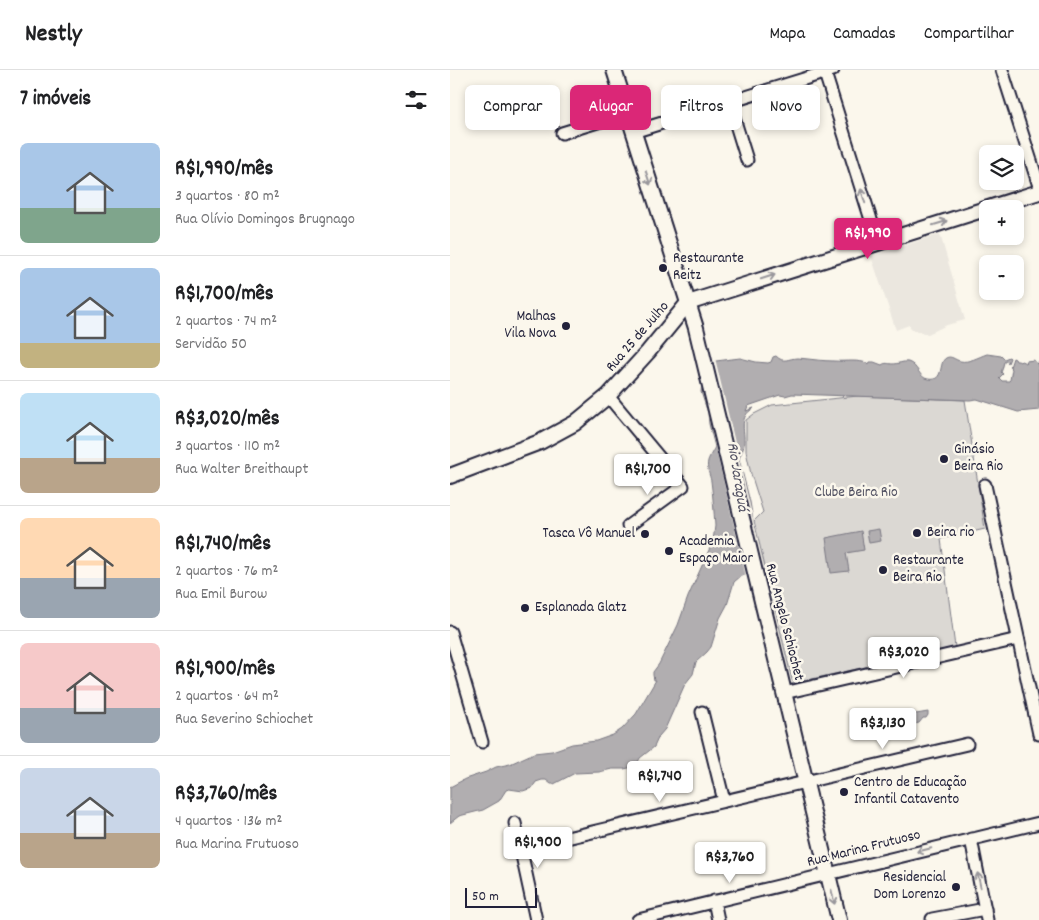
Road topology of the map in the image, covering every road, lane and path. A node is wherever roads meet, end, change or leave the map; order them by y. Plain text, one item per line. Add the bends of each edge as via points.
1 (614, 70) edge
2 (1002, 70) edge
3 (827, 71) edge
4 (619, 85) edge
5 (742, 98) edge
6 (661, 123) edge
7 (572, 130) edge
8 (738, 130) edge
9 (633, 132) joint
10 (562, 133) dead end
11 (747, 160) dead end
12 (1039, 186) edge
13 (1039, 192) edge
14 (878, 242) junction
15 (688, 303) junction
16 (608, 396) junction
17 (450, 476) edge
18 (985, 485) dead end
19 (628, 526) dead end
20 (450, 632) edge
21 (1018, 639) junction
22 (784, 693) junction
23 (702, 712) dead end
24 (1039, 734) edge
25 (482, 742) dead end
26 (967, 744) dead end
27 (806, 782) junction
28 (724, 801) junction
29 (515, 823) dead end
30 (1039, 823) edge
31 (971, 839) junction
32 (520, 849) junction
33 (828, 874) junction
34 (714, 902) junction
35 (986, 914) edge
36 (932, 919) edge
37 (536, 920) edge
38 (638, 920) edge
39 (718, 920) edge
40 (839, 920) edge

1 - 4 main road, Rua 25 de Julho
2 - 12 street
3 - 5 street
14 -> 3 street
6 - 9 street
7 - 10 street
8 - 11 street
9 -> 15 main road, Rua 25 de Julho
14 -> 13 main road
15 -> 14 main road
15 - 16 main road, Rua 25 de Julho
15 - 22 main road, Rua Angelo Schiochet
16 - 17 main road, Rua 25 de Julho via 575,423 540,442
16 - 19 street via 683,486
18 - 21 street
20 - 25 street
21 - 22 street
21 - 24 street
22 - 27 main road, Rua Angelo Schiochet
23 - 28 street
26 - 27 street
27 - 28 street
27 - 33 main road, Rua Angelo Schiochet
28 - 32 street
29 - 32 street
30 - 31 street, Rua Marina Frutuoso
31 -> 33 street, Rua Marina Frutuoso
35 -> 31 street
32 - 37 street
33 - 34 street, Rua Marina Frutuoso
33 -> 40 main road, Rua Angelo Schiochet
34 - 38 street, Rua Marina Frutuoso
34 - 39 street
35 - 36 street

